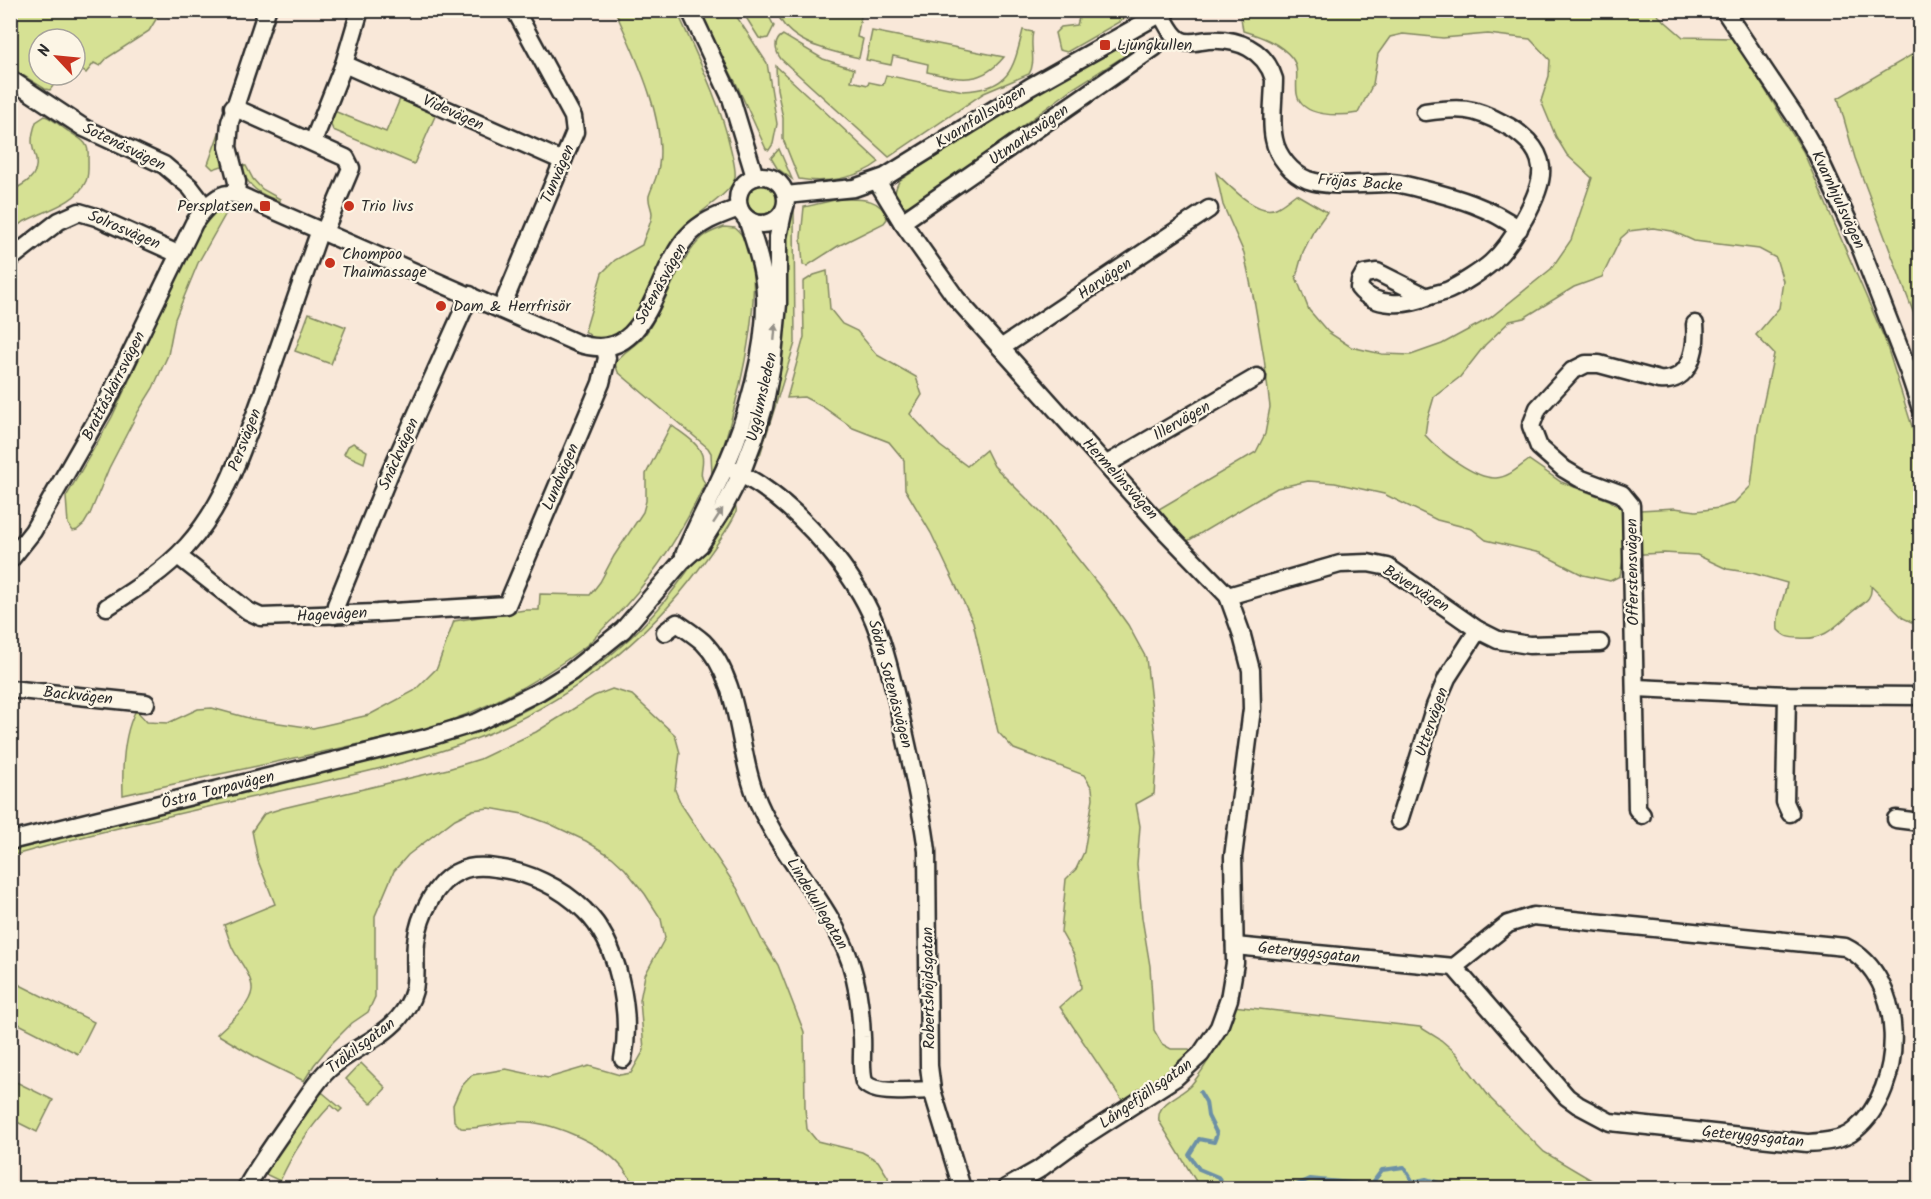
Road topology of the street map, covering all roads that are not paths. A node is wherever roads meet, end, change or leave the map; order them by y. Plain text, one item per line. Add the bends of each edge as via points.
1 (267, 10) edge
2 (360, 10) edge
3 (515, 10) edge
4 (690, 10) edge
5 (1724, 10) edge
6 (1164, 12) edge
7 (1155, 47) dead end
8 (344, 64) junction
9 (13, 85) edge
10 (233, 107) junction
11 (1425, 112) dead end
12 (313, 142) junction
13 (563, 161) junction
14 (755, 177) junction
15 (877, 181) junction
16 (236, 194) junction
17 (786, 195) junction
18 (206, 208) junction
19 (1209, 209) dead end
20 (743, 213) junction
21 (783, 213) junction
22 (902, 222) junction
23 (1519, 228) junction
24 (322, 231) junction
25 (178, 254) junction
26 (10, 259) edge
27 (470, 295) junction
28 (1427, 297) dead end
29 (501, 309) junction
30 (1695, 324) dead end
31 (605, 348) junction
32 (1001, 348) junction
33 (1257, 377) dead end
34 (1920, 406) edge
35 (1107, 464) junction
36 (726, 466) junction
37 (741, 474) junction
38 (178, 556) junction
39 (11, 559) edge
40 (682, 561) junction
41 (1228, 596) junction
42 (507, 604) joint
43 (107, 607) dead end
44 (334, 615) junction
45 (1478, 630) junction
46 (665, 632) dead end
47 (1600, 644) dead end
48 (10, 688) edge
49 (1636, 688) junction
50 (1787, 695) junction
51 (1920, 696) edge
52 (146, 703) dead end
53 (426, 738) joint
54 (916, 785) joint
55 (1790, 813) dead end
56 (1642, 815) dead end
57 (1237, 818) joint
58 (1896, 819) dead end
59 (1400, 821) dead end
60 (1920, 822) edge
61 (10, 841) edge
62 (1235, 946) junction
63 (1454, 968) junction
64 (623, 1059) dead end
65 (932, 1090) junction
66 (246, 1188) edge
67 (962, 1188) edge
68 (1006, 1188) edge

1 - 10 street
2 - 8 street
3 - 13 street, Tunvägen via 573,117 575,132
4 - 14 street via 731,98
5 - 34 street, Kvarnhjulsvägen via 1817,154 1861,249
6 - 15 street, Kvarnfallsvägen via 1030,87
6 - 23 street, Fröjas Backe via 1174,34 1183,41 1234,42 1255,50 1263,58 1274,79 1274,139 1282,159 1308,180 1394,183 1471,202
7 - 22 street, Utmarksvägen
8 - 12 street
8 - 13 street, Videvägen
9 - 18 street, Sotenäsvägen via 84,128 164,165 190,187
10 - 12 street
10 - 16 street via 228,147
11 - 23 street via 1455,108 1476,111 1519,132 1537,153 1542,168 1539,181
12 - 24 street via 346,158 351,168
13 - 29 street, Tunvägen
14 - 17 street via 777,180
14 - 20 street via 742,187 738,199
15 - 17 street, Kvarnfallsvägen via 854,188
15 - 22 street, Hermelinsvägen
16 - 18 street via 226,194
16 - 24 street
17 - 21 street, Ugglumsleden
18 - 25 street, Brattåskärrsvägen
19 - 32 street, Harvägen
20 - 21 street via 758,224 770,224
20 - 31 street, Sotenäsvägen via 715,217 688,236 636,331 619,344
20 - 36 street, Ugglumsleden via 760,261 765,294 763,324 748,406
37 -> 21 street, Ugglumsleden via 755,437 772,364 778,304 778,237
22 - 32 street, Hermelinsvägen via 956,298
23 - 28 street via 1490,264 1449,290
24 - 27 street
24 - 38 street, Persvägen via 234,472 209,518
25 - 26 street, Solrosvägen via 78,212 59,221
25 - 39 street, Brattåskärrsvägen via 84,444 33,531
27 - 29 street
27 - 44 street, Snäckvägen via 388,475
29 - 31 street via 586,346
30 - 49 street, Offerstensvägen via 1690,363 1677,378 1659,380 1586,364 1572,370 1538,408 1531,426 1539,447 1564,469 1622,494 1631,505
31 - 42 street, Lundvägen via 607,358 601,383
32 - 35 street, Hermelinsvägen
33 - 35 street, Illervägen
35 - 41 street, Hermelinsvägen
36 - 37 street, Södra Sotenäsvägen
36 - 40 street, Ugglumsleden
40 -> 37 street, Ugglumsleden via 700,544
37 - 54 street, Södra Sotenäsvägen via 773,496 835,555 861,594 881,640
38 - 43 street, Persvägen via 142,586
38 - 44 street, Hagevägen via 255,615
40 - 53 street, Ugglumsleden via 623,630 571,672 478,722
41 - 45 street, Bävervägen via 1340,564 1368,563 1388,567
41 - 57 street, Hermelinsvägen via 1247,652 1252,689
42 - 44 street, Hagevägen
45 - 47 street, Bävervägen via 1498,640 1529,645
45 - 59 street, Uttervägen via 1440,693
46 - 65 street, Lindekullegatan via 677,623 702,642 722,668 748,770 765,816 835,927 849,960 861,1019 864,1082 876,1091
48 - 52 street, Backvägen
49 - 50 street
49 - 56 street, Offerstensvägen via 1637,808
50 - 51 street
50 - 55 street via 1785,802
53 - 61 street, Östra Torpavägen
54 - 65 street, Robertshöjdsgatan via 927,851
57 - 62 street, Långefjällsgatan via 1233,857
58 - 60 street
62 - 63 street, Geteryggsgatan
62 - 68 street, Långefjällsgatan via 1229,999 1219,1027 1201,1054 1175,1078
63 - 63 street, Geteryggsgatan via 1567,1097 1610,1122 1823,1142 1854,1132 1873,1109 1892,1056 1890,1010 1880,982 1871,967 1845,947 1533,916 1508,924
64 - 66 street, Träkilsgatan via 625,1019 620,983 607,941 590,915 564,894 522,874 490,867 458,871 440,885 422,918 416,942 416,983 399,1018 327,1071
65 - 67 street, Robertshöjdsgatan

